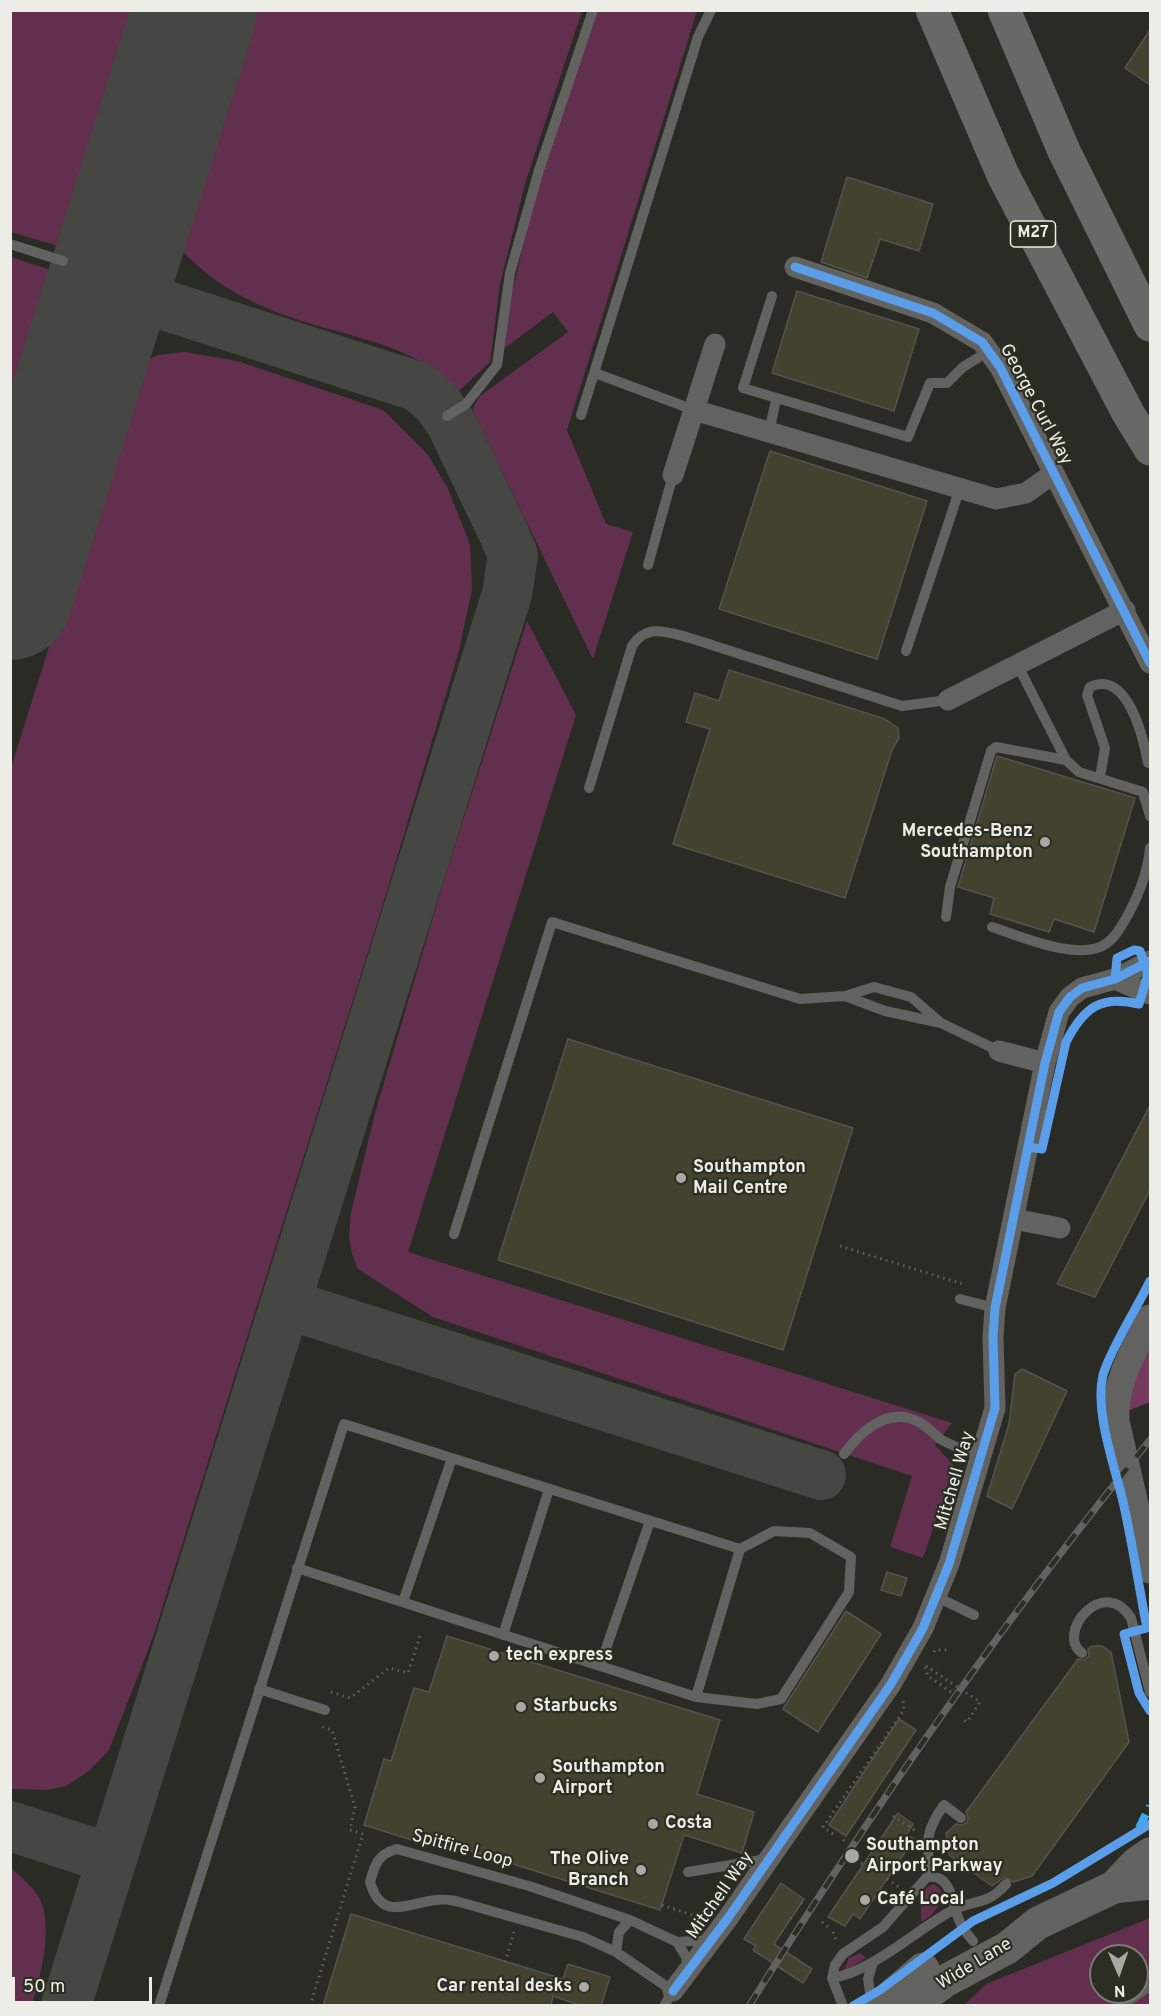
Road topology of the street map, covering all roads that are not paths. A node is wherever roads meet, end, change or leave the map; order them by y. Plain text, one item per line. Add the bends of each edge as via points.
1 (593, 10) edge
2 (711, 10) edge
3 (932, 10) edge
4 (1004, 10) edge
5 (10, 244) edge
6 (63, 261) dead end
7 (795, 267) dead end
8 (772, 296) dead end
9 (1150, 325) edge
10 (715, 344) dead end
11 (989, 351) junction
12 (595, 373) junction
13 (776, 400) junction
14 (694, 410) junction
15 (447, 416) dead end
16 (581, 416) dead end
17 (769, 432) junction
18 (1150, 449) edge
19 (1053, 474) junction
20 (674, 476) joint
21 (960, 488) junction
22 (648, 565) dead end
23 (1125, 610) junction
24 (906, 651) dead end
25 (1150, 663) edge
26 (1018, 666) junction
27 (948, 700) joint
28 (1066, 760) junction
29 (1148, 763) dead end
30 (1100, 777) junction
31 (589, 788) dead end
32 (1150, 816) edge
33 (1150, 848) edge
34 (946, 917) dead end
35 (992, 927) dead end
36 (1150, 961) edge
37 (1115, 980) junction
38 (1150, 994) edge
39 (845, 996) junction
40 (941, 1023) junction
41 (999, 1051) joint
42 (1045, 1063) junction
43 (1014, 1219) junction
44 (1060, 1228) dead end
45 (454, 1234) dead end
46 (960, 1299) dead end
47 (995, 1308) junction
48 (1150, 1318) edge
49 (844, 1454) dead end
50 (981, 1456) junction
51 (452, 1458) junction
52 (549, 1489) junction
53 (650, 1521) junction
54 (740, 1549) junction
55 (297, 1568) junction
56 (1150, 1570) edge
57 (937, 1597) junction
58 (402, 1602) junction
59 (974, 1615) dead end
60 (503, 1635) junction
61 (1083, 1653) dead end
62 (600, 1666) junction
63 (259, 1689) junction
64 (1150, 1692) edge
65 (696, 1697) junction
66 (326, 1710) dead end
67 (962, 1818) dead end
68 (1150, 1854) edge
69 (767, 1859) junction
70 (688, 1872) dead end
71 (930, 1876) junction
72 (1150, 1883) edge
73 (1006, 1884) dead end
74 (1114, 1887) junction
75 (955, 1909) junction
76 (630, 1920) junction
77 (1038, 1923) junction
78 (711, 1940) junction
79 (973, 1941) junction
80 (677, 1942) junction
81 (616, 1952) junction
82 (873, 1962) junction
83 (688, 1969) junction
84 (832, 1978) junction
85 (1150, 1986) edge
86 (668, 1998) edge
87 (159, 2006) edge
88 (843, 2006) edge
89 (872, 2006) edge
90 (880, 2006) edge
91 (911, 2006) edge
92 (1120, 2006) edge

1 - 15 lane via 539,170 510,273 497,365 466,404
2 - 12 lane via 698,37
3 - 18 highway, M27 via 1003,175
4 - 9 highway via 1064,151
5 - 6 lane
7 - 11 street, George Curl Way via 933,313 982,342
8 - 13 lane via 743,388
10 - 14 street
11 - 13 lane via 963,367 947,383 930,383 908,437
11 - 19 street, George Curl Way
12 - 14 lane
12 - 16 lane
13 - 17 lane
14 - 17 street
14 - 20 street
17 - 21 street
19 - 21 street via 1026,493 996,499
19 - 23 street, George Curl Way
20 - 22 lane
21 - 24 lane
23 - 25 street, George Curl Way
23 - 26 street
26 - 27 street
26 - 28 lane
27 - 31 lane via 902,706 690,638 658,630 647,632 632,646
28 - 30 lane via 1079,772
28 - 34 lane via 996,747 991,751 950,887
29 - 30 lane via 1140,729 1122,693 1116,686 1097,683 1087,695 1105,748
30 - 32 lane via 1143,792
33 - 35 lane via 1149,865 1136,899 1106,944 1074,950
36 - 37 street, Mitchell Way
37 - 38 street
37 - 42 street, Mitchell Way via 1082,988 1070,998 1059,1012
39 - 40 lane via 885,1011
39 - 40 lane via 874,987 906,995
39 - 45 lane via 800,999 552,922
40 - 41 lane
41 - 42 street
42 - 43 street, Mitchell Way
43 - 44 street
43 - 47 street, Mitchell Way
46 - 47 lane
47 - 50 street, Mitchell Way via 995,1408
48 - 56 street via 1121,1376 1115,1399 1116,1420
49 - 50 lane via 866,1429 888,1417 902,1416 920,1422 956,1448
50 - 57 street, Mitchell Way
51 - 52 lane
51 - 55 lane via 344,1424
51 - 58 lane
52 - 53 lane
52 - 60 lane
53 - 54 lane
53 - 62 lane
54 - 65 lane
54 - 65 lane via 774,1531 810,1533 851,1557 849,1592 781,1699 756,1704
55 - 58 lane
55 - 63 lane
57 - 59 lane
57 - 69 street, Mitchell Way via 895,1677
58 - 60 lane
60 - 62 lane
61 - 64 lane via 1074,1641 1077,1621 1104,1602 1125,1608
62 - 65 lane
63 - 66 lane
63 - 87 lane
67 - 71 lane via 944,1805 928,1831
68 - 74 main road, Wide Lane
69 - 70 lane
69 - 78 street, Mitchell Way
71 - 75 lane via 946,1884
71 - 84 lane via 883,1927 843,1954
72 - 74 main road, Wide Lane
73 - 75 lane via 995,1897
74 - 77 main road, Wide Lane
75 - 79 lane
75 - 82 lane
76 - 80 lane, Spitfire Loop
76 - 81 lane via 619,1932
76 - 81 lane, Spitfire Loop via 479,1870 397,1849 377,1859 370,1882 373,1892 380,1903 392,1908 437,1900 456,1901 583,1937
77 - 79 main road, Wide Lane via 997,1930
77 - 91 main road, Wide Lane via 1007,1948 945,1981
78 - 80 lane, Spitfire Loop
78 - 83 street, Mitchell Way
79 - 90 main road, Wide Lane via 923,1969
80 - 83 lane
81 - 86 lane, Spitfire Loop
82 - 84 lane
82 - 89 lane via 868,1979
83 - 86 street, Mitchell Way
84 - 88 lane
85 - 92 lane

